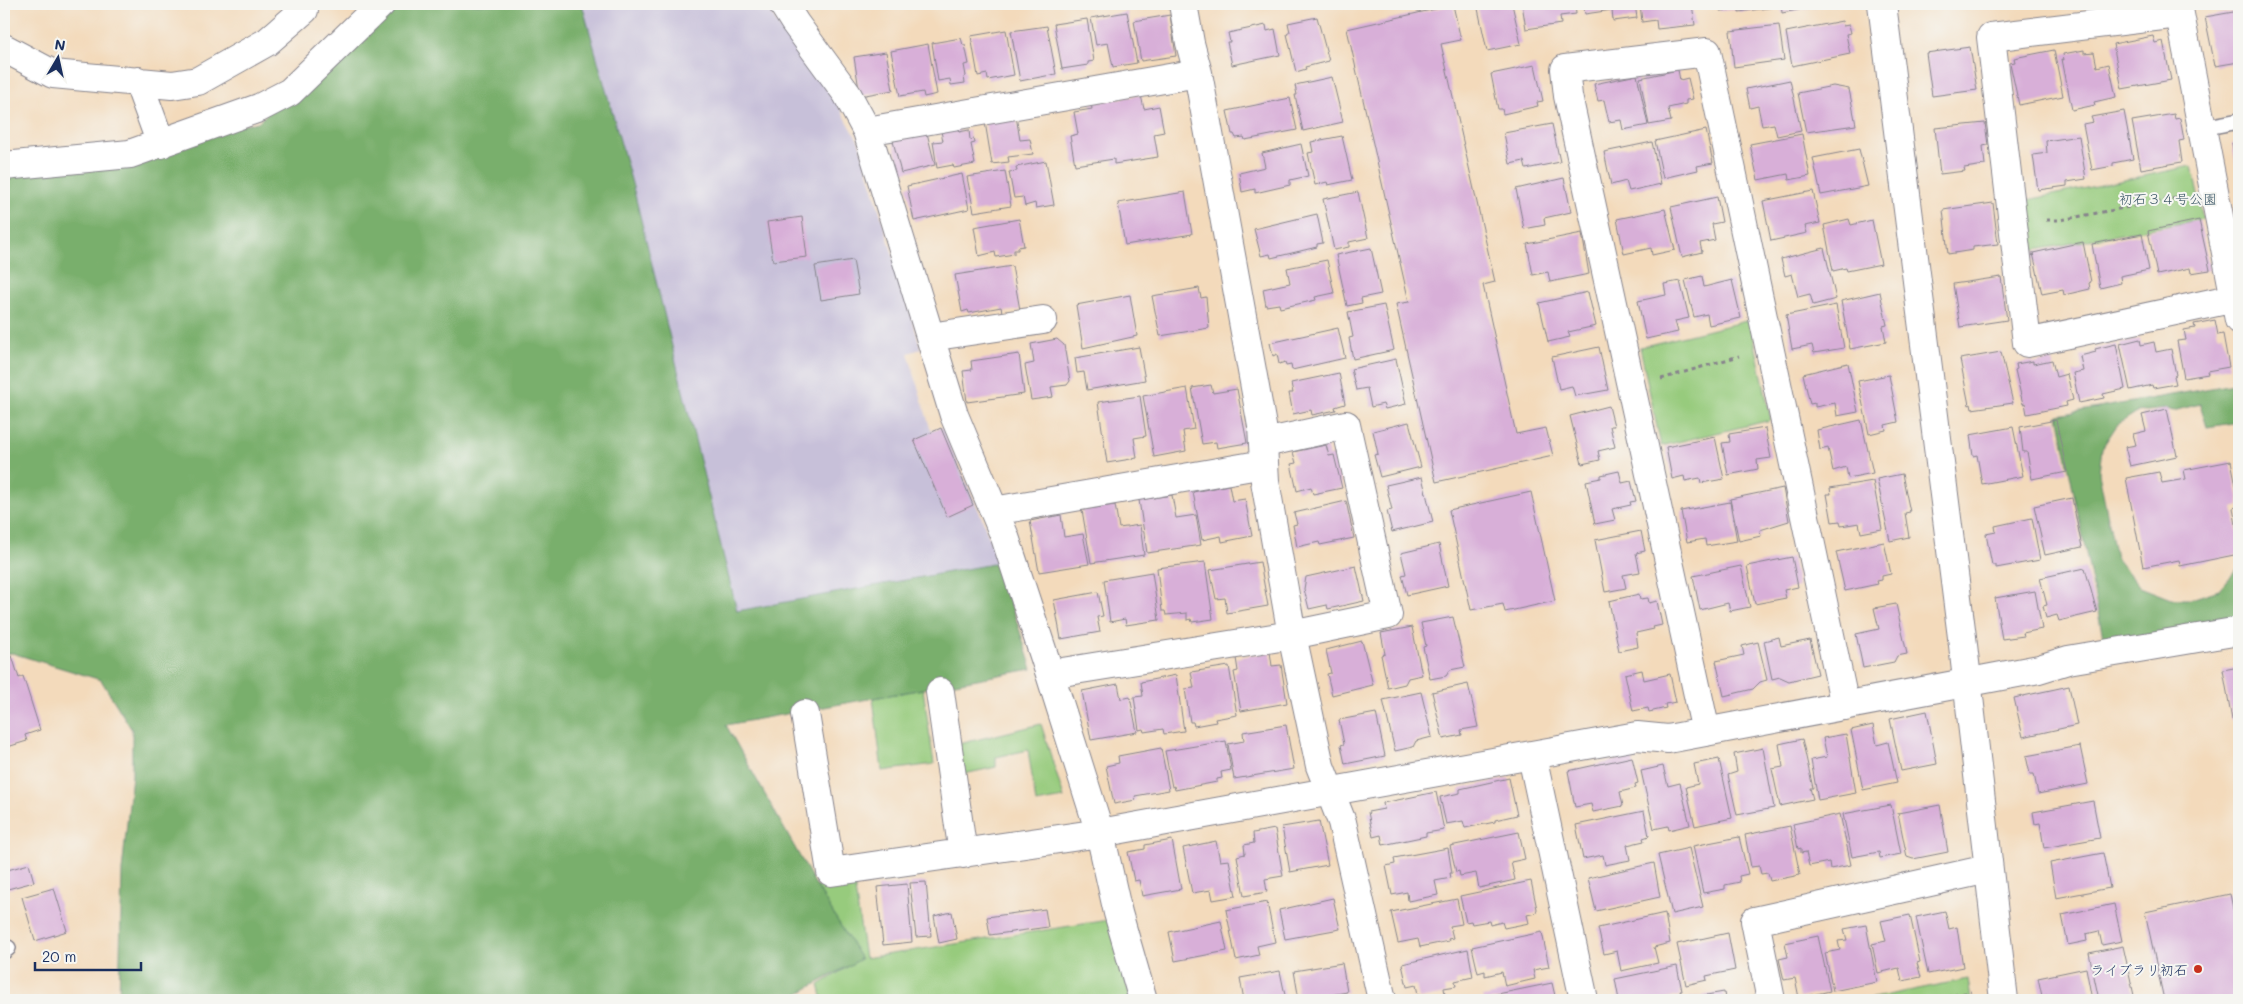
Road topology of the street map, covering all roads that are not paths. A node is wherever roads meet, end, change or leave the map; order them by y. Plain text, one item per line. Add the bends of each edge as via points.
1 (304, 4) edge
2 (381, 4) edge
3 (783, 4) edge
4 (1183, 4) edge
5 (1882, 4) edge
6 (2178, 9) edge
7 (4, 48) edge
8 (1198, 73) junction
9 (138, 81) junction
10 (2239, 121) edge
11 (2202, 128) junction
12 (867, 131) junction
13 (160, 144) junction
14 (4, 166) edge
15 (2233, 252) edge
16 (2237, 309) edge
17 (1043, 320) dead end
18 (930, 336) junction
19 (1264, 454) junction
20 (994, 511) junction
21 (2239, 631) edge
22 (1292, 635) junction
23 (1050, 674) junction
24 (1967, 682) junction
25 (940, 692) dead end
26 (1846, 706) junction
27 (805, 714) dead end
28 (1706, 732) junction
29 (1532, 756) junction
30 (1331, 791) junction
31 (1100, 833) junction
32 (963, 854) junction
33 (1988, 869) junction
34 (1143, 1000) edge
35 (1382, 1000) edge
36 (1584, 1000) edge
37 (1771, 1000) edge
38 (2004, 1000) edge

1 - 9 street via 304,10 267,42 198,81 172,85
2 - 13 street via 290,92 259,108
3 - 12 street via 847,94
4 - 8 street
5 - 24 street
6 - 11 street
6 - 16 street via 1991,37 2027,343
7 - 9 street via 53,74
8 - 12 street
8 - 19 street via 1262,426
9 - 13 street
10 - 11 lane
11 - 15 street via 2214,191
12 - 18 street
13 - 14 street via 130,154
15 - 16 street
17 - 18 street
18 - 20 street via 954,415
19 - 20 street
19 - 22 street
19 - 22 street via 1346,425 1388,615
20 - 23 street
21 - 24 street via 2068,660
22 - 23 street
22 - 30 street via 1320,766
23 - 31 street
24 - 26 street
24 - 33 street
25 - 32 street
26 - 28 street
26 - 28 street via 1707,52 1565,69 1568,96
27 - 32 street via 831,872
28 - 29 street via 1668,739 1637,736
29 - 30 street
29 - 36 street
30 - 31 street
30 - 35 street via 1342,822
31 - 32 street
31 - 34 street via 1118,914
33 - 37 street via 1755,921
33 - 38 street

